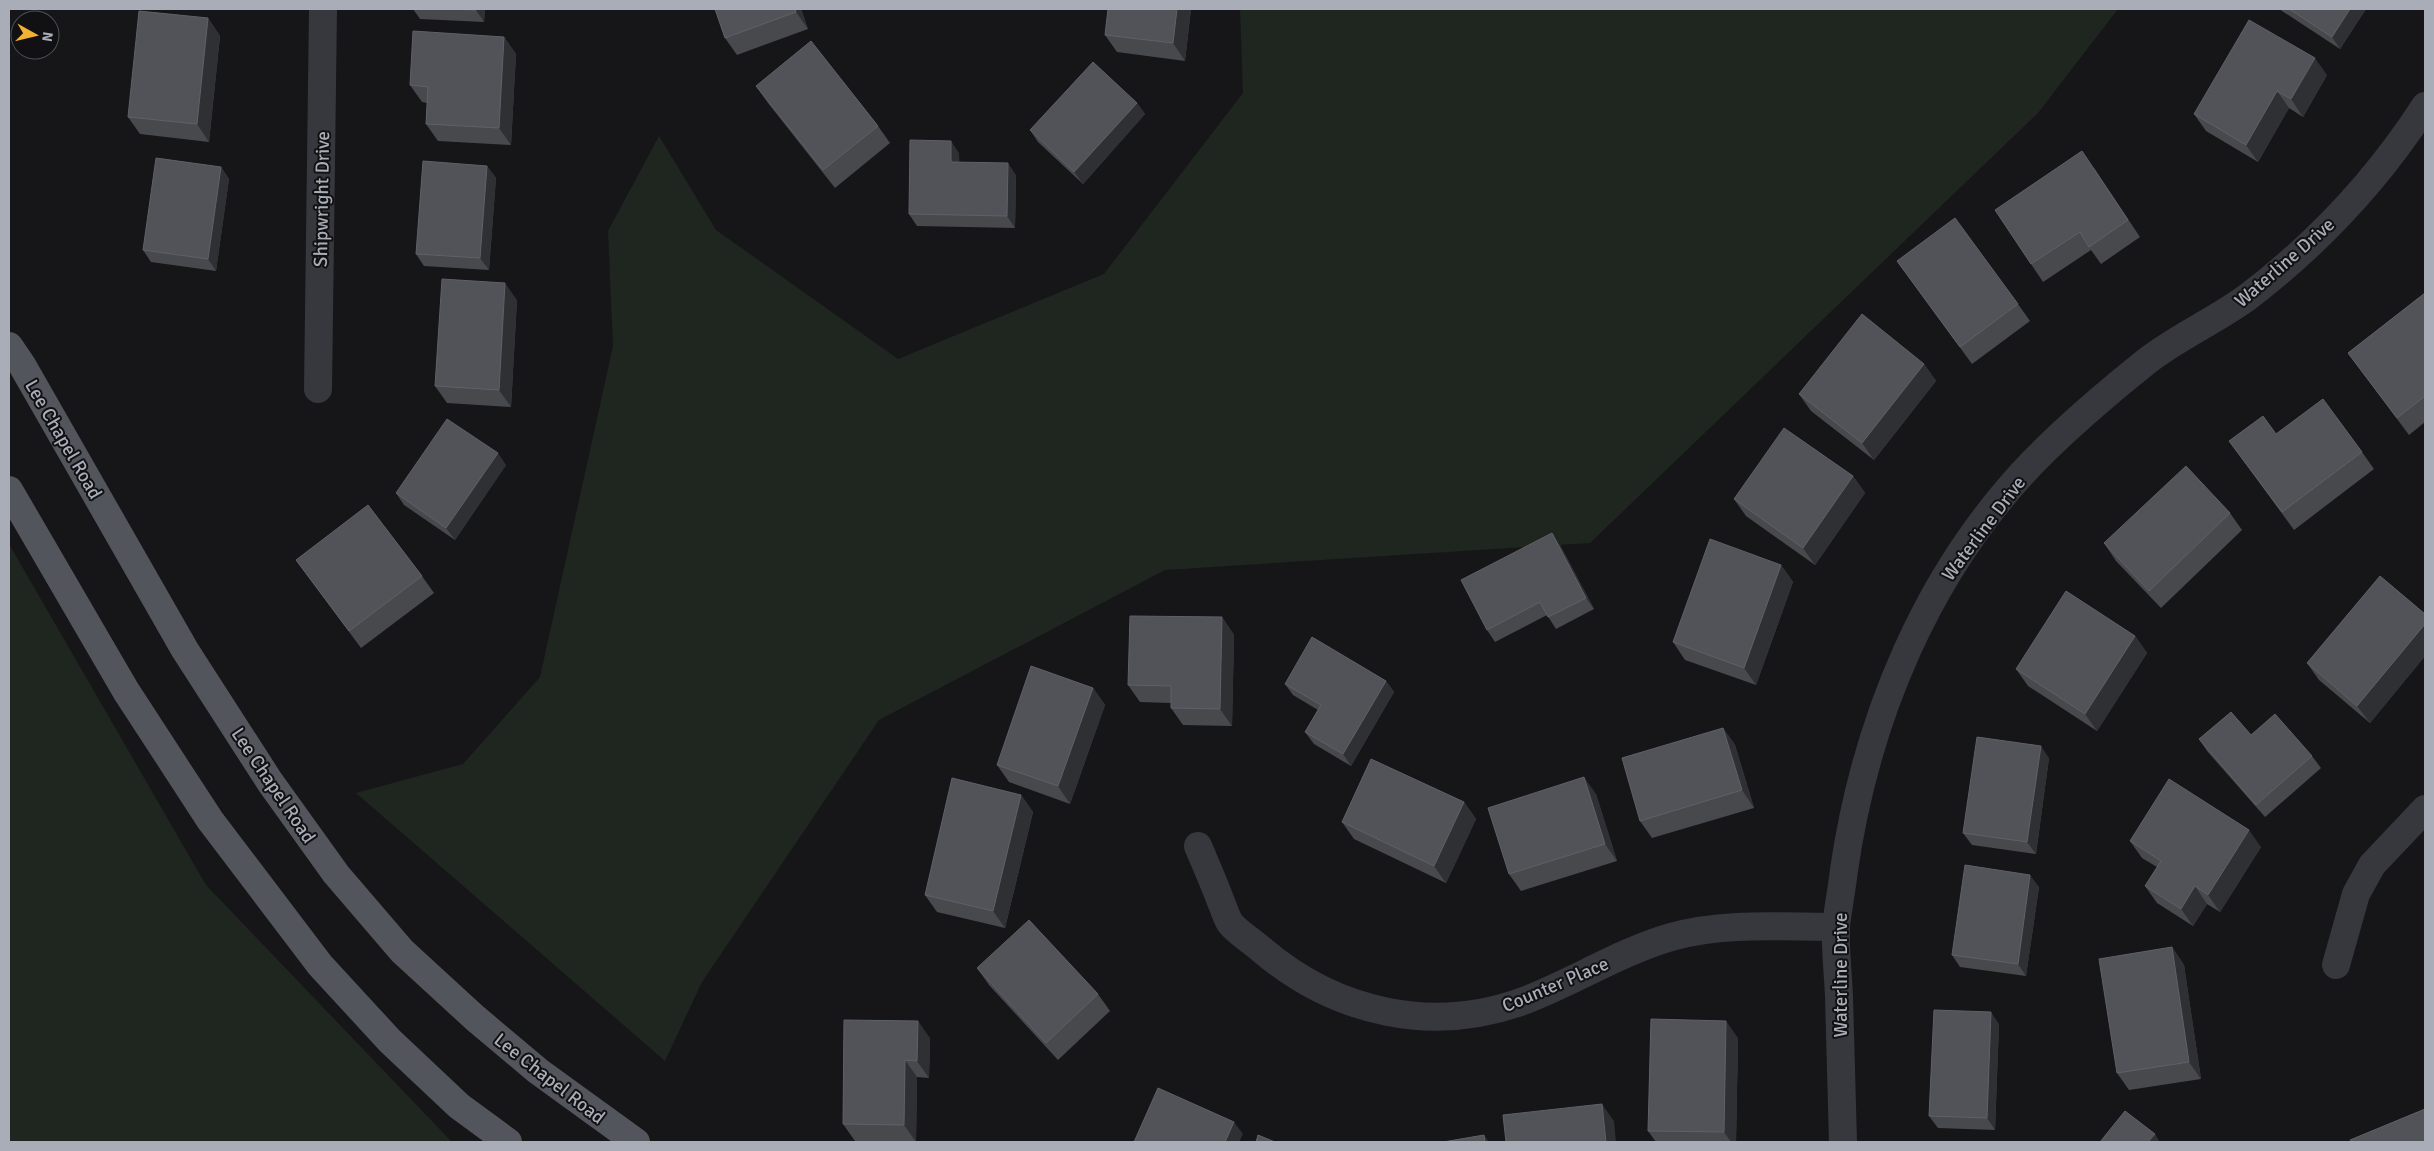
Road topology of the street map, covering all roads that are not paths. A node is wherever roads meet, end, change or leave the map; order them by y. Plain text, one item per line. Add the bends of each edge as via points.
1 (323, 9) edge
2 (2425, 106) edge
3 (13, 362) edge
4 (318, 389) dead end
5 (9, 490) edge
6 (2425, 809) edge
7 (1198, 846) dead end
8 (1836, 927) junction
9 (2336, 965) dead end
10 (508, 1142) edge
11 (636, 1142) edge
12 (1844, 1142) edge

1 - 4 street, Shipwright Drive
2 - 8 street, Waterline Drive via 2367,185 2325,230 2249,296 2153,357 2096,402 2032,463 1975,532 1924,614 1883,707 1864,764 1852,815
3 - 11 main road, Lee Chapel Road via 185,650 270,782 336,874 402,951 475,1018 538,1071
5 - 10 main road via 126,690 194,795 320,965 390,1041 459,1106
6 - 9 street via 2372,865 2356,894
7 - 8 street, Counter Place via 1230,922 1281,966 1339,998 1365,1008 1419,1017 1474,1014 1526,1000 1633,950 1673,937 1725,928
8 - 12 street, Waterline Drive

